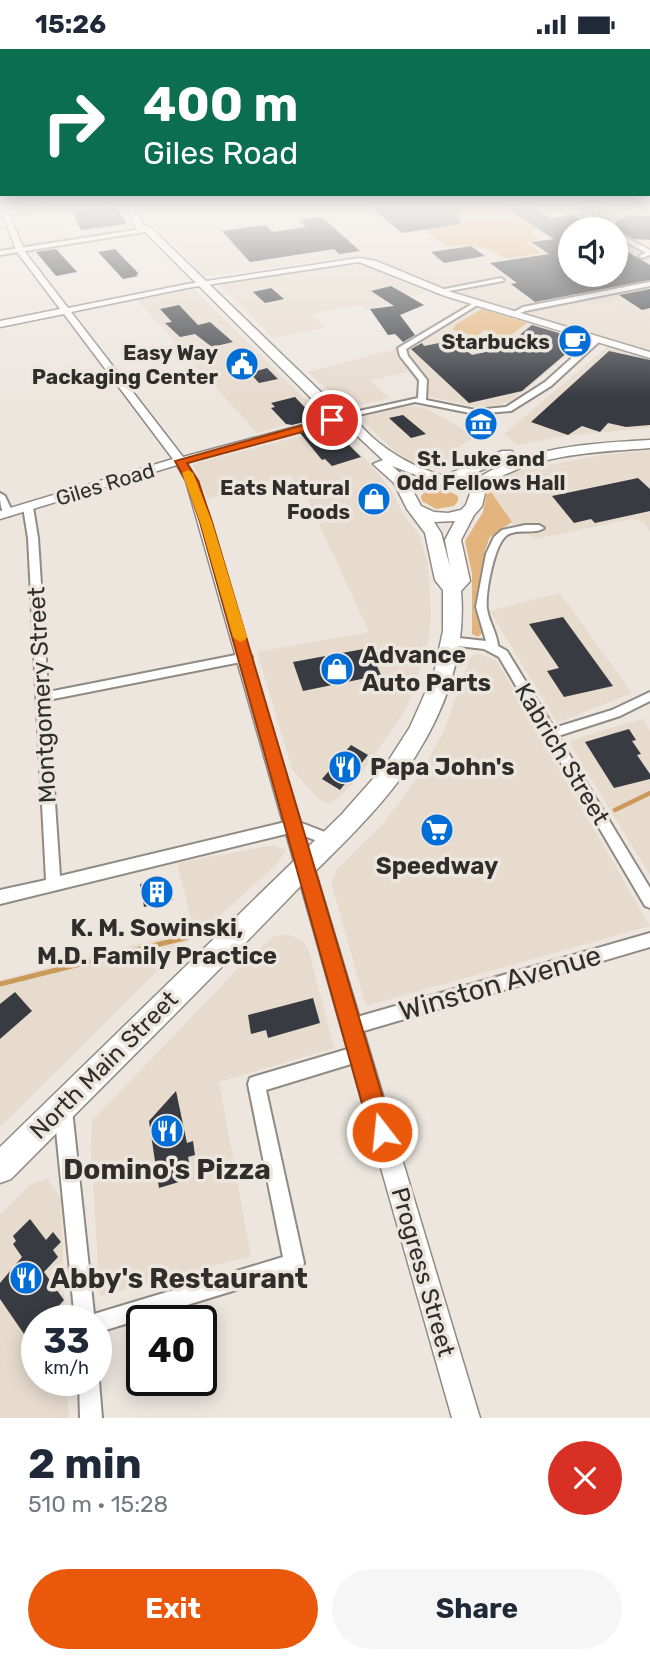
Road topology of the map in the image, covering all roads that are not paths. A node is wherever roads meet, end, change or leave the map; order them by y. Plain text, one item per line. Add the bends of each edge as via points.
1 (35, 270) edge
2 (189, 270) edge
3 (289, 270) edge
4 (389, 270) edge
5 (501, 280) dead end
6 (202, 283) junction
7 (650, 284) edge
8 (438, 291) junction
9 (477, 303) junction
10 (66, 310) junction
11 (513, 314) junction
12 (0, 324) edge
13 (597, 339) junction
14 (650, 355) edge
15 (422, 400) junction
16 (344, 422) junction
17 (650, 433) edge
18 (650, 442) edge
19 (180, 461) junction
20 (443, 481) junction
21 (0, 496) edge
22 (414, 505) junction
23 (28, 507) junction
24 (471, 507) junction
25 (4, 514) edge
26 (539, 528) dead end
27 (452, 589) junction
28 (450, 641) junction
29 (492, 647) junction
30 (246, 657) junction
31 (650, 696) edge
32 (43, 697) junction
33 (551, 734) junction
34 (294, 826) junction
35 (330, 840) junction
36 (304, 865) junction
37 (53, 884) junction
38 (0, 897) edge
39 (650, 901) edge
40 (650, 940) edge
41 (350, 1027) junction
42 (359, 1054) junction
43 (62, 1106) junction
44 (0, 1168) edge
45 (83, 1305) edge
46 (112, 1318) edge
47 (90, 1396) edge
48 (91, 1418) edge
49 (466, 1418) edge

1 - 10 street, Progress Street
2 - 6 main road, North Main Street
3 - 6 street
4 - 8 street
5 - 8 street
6 - 10 street
6 - 16 main road, North Main Street via 322,401 320,408
7 - 11 street
8 - 9 street
9 - 11 street
9 - 15 street via 402,350 423,380
10 - 12 street
10 - 19 street, Progress Street
11 - 13 street
13 - 14 street
13 - 15 street via 548,384 508,408 475,412
15 - 16 street
16 - 19 street, Giles Road
16 - 20 main road, North Main Street via 400,465
16 - 22 main road, North Main Street via 352,440 397,477
17 - 20 main road via 516,451
18 - 24 main road via 558,455 503,470 480,484
19 - 23 street, Giles Road
19 - 30 street, Progress Street via 202,508
20 - 22 main road via 414,488
20 - 24 main road, North Main Street via 468,489
21 - 25 street
22 - 24 main road via 430,517 448,518
22 - 27 main road, North Main Street via 431,528 444,580
23 - 25 street, Giles Road
23 - 32 street, Montgomery Street
24 - 27 main road, North Main Street via 453,540 461,581
26 - 29 street via 511,528 498,536 492,548 481,607
27 - 28 main road, North Main Street
28 - 29 street
28 - 35 main road, North Main Street via 438,689 407,750 370,800
29 - 33 street, Kabrich Street via 503,655
30 - 32 street
30 - 34 street, Progress Street
31 - 33 street via 617,713
32 - 37 street, Montgomery Street
33 - 39 street, Kabrich Street
34 - 35 street
34 - 36 street, Progress Street
34 - 37 street
35 - 36 main road, North Main Street
36 - 41 street, Progress Street
36 - 43 main road, North Main Street
37 - 38 street
40 - 41 street, Winston Avenue
41 - 42 street, Progress Street
42 - 46 street via 256,1084 294,1263
42 - 49 street, Progress Street
43 - 44 main road, North Main Street
43 - 45 street
47 - 48 street

